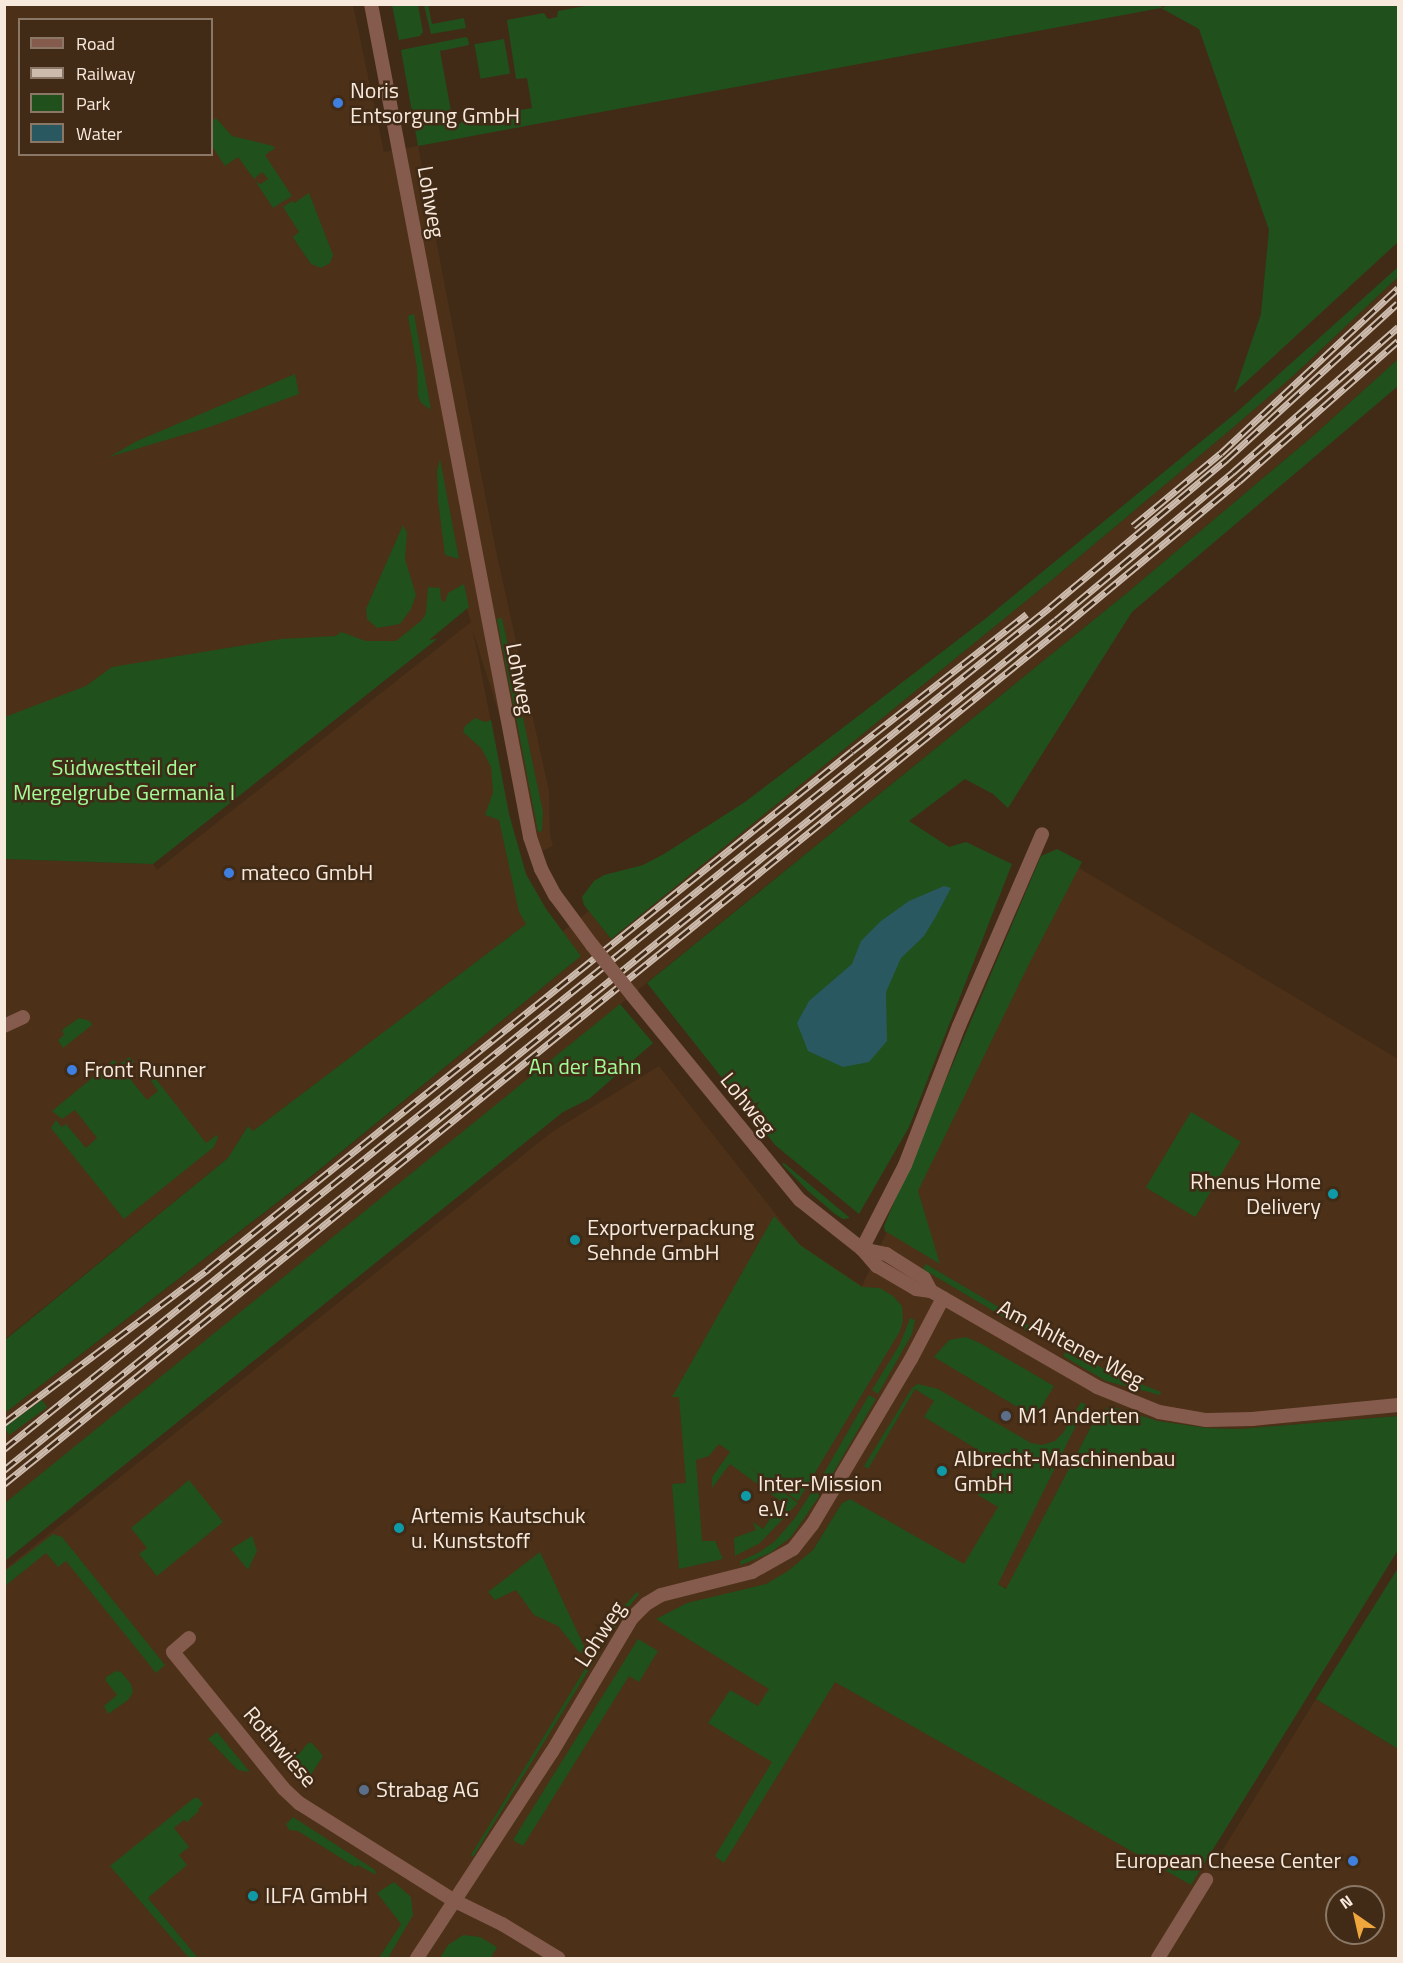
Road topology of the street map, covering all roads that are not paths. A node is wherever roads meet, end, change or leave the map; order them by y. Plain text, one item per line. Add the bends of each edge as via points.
1 (371, 4) edge
2 (1042, 834) dead end
3 (23, 1017) dead end
4 (4, 1026) edge
5 (862, 1250) junction
6 (937, 1294) junction
7 (1398, 1405) edge
8 (189, 1638) dead end
9 (1206, 1880) dead end
10 (453, 1900) junction
11 (417, 1959) edge
12 (558, 1959) edge
13 (1158, 1959) edge

1 - 5 street, Lohweg, bridge via 530,837 541,869 592,945 800,1200
2 - 5 street via 959,1026 905,1165
3 - 4 street
5 - 6 street, Lohweg via 886,1254 924,1278
6 - 7 street, Am Ahltener Weg via 1097,1387 1159,1412 1206,1420 1252,1419
6 - 10 street, Lohweg via 911,1359 812,1525 793,1549 752,1572 661,1595 632,1618 474,1876
8 - 10 street, Rothwiese via 172,1652 284,1789 314,1814
9 - 13 street
10 - 11 street, Lohweg
10 - 12 street via 502,1924

